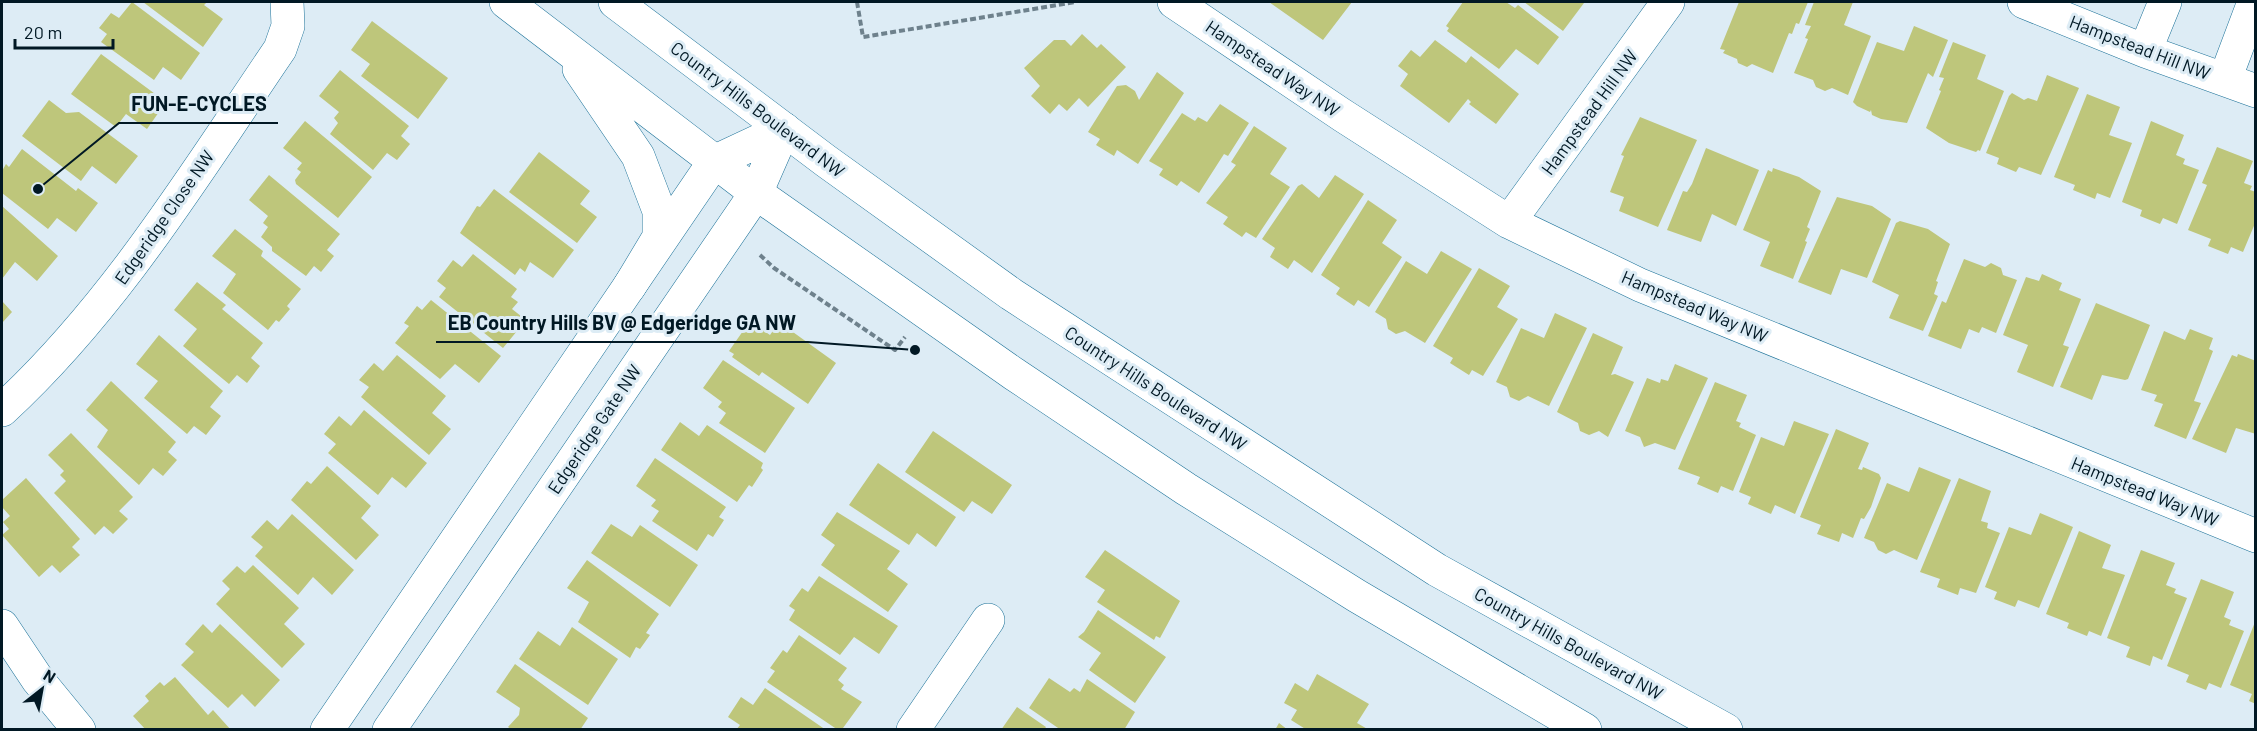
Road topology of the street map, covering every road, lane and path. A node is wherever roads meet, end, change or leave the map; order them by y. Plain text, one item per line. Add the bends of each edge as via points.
1 (287, 2) edge
2 (506, 2) edge
3 (615, 2) edge
4 (857, 2) edge
5 (1076, 2) edge
6 (1174, 2) edge
7 (1668, 2) edge
8 (2024, 2) edge
9 (2165, 2) edge
10 (2254, 2) edge
11 (561, 43) junction
12 (2145, 51) junction
13 (2225, 79) junction
14 (2256, 91) edge
15 (784, 129) junction
16 (714, 162) junction
17 (756, 193) junction
18 (1509, 222) junction
19 (760, 255) dead end
20 (629, 287) junction
21 (909, 332) dead end
22 (2, 410) edge
23 (475, 512) junction
24 (2256, 536) edge
25 (518, 541) junction
26 (988, 620) dead end
27 (2, 626) edge
28 (79, 729) edge
29 (327, 729) edge
30 (389, 729) edge
31 (913, 729) edge
32 (1586, 729) edge
33 (1726, 729) edge

1 - 22 street, Edgeridge Close NW via 288,26 280,49 161,225 103,302
2 - 11 street
3 - 15 street, Country Hills Boulevard NW
4 - 5 path via 863,37
6 - 18 street, Hampstead Way NW
7 - 18 street, Hampstead Hill NW
8 - 12 street, Hampstead Hill NW
9 - 12 street
10 - 13 street
11 - 16 street
11 - 20 street via 638,156 659,211 659,237
12 - 13 street, Hampstead Hill NW
13 - 14 street, Hampstead Hill NW
15 - 16 street
15 - 17 street, Edgeridge Gate NW
15 - 33 street, Country Hills Boulevard NW via 1011,294 1418,557
16 - 17 street
16 - 20 street
17 - 25 street, Edgeridge Gate NW
17 - 32 street via 1186,489 1357,596
18 - 24 street, Hampstead Way NW via 1640,285
19 - 21 path via 896,350
20 - 23 street
23 - 25 street
23 - 29 street
25 - 30 street, Edgeridge Gate NW
26 - 31 street
27 - 28 street via 38,680

